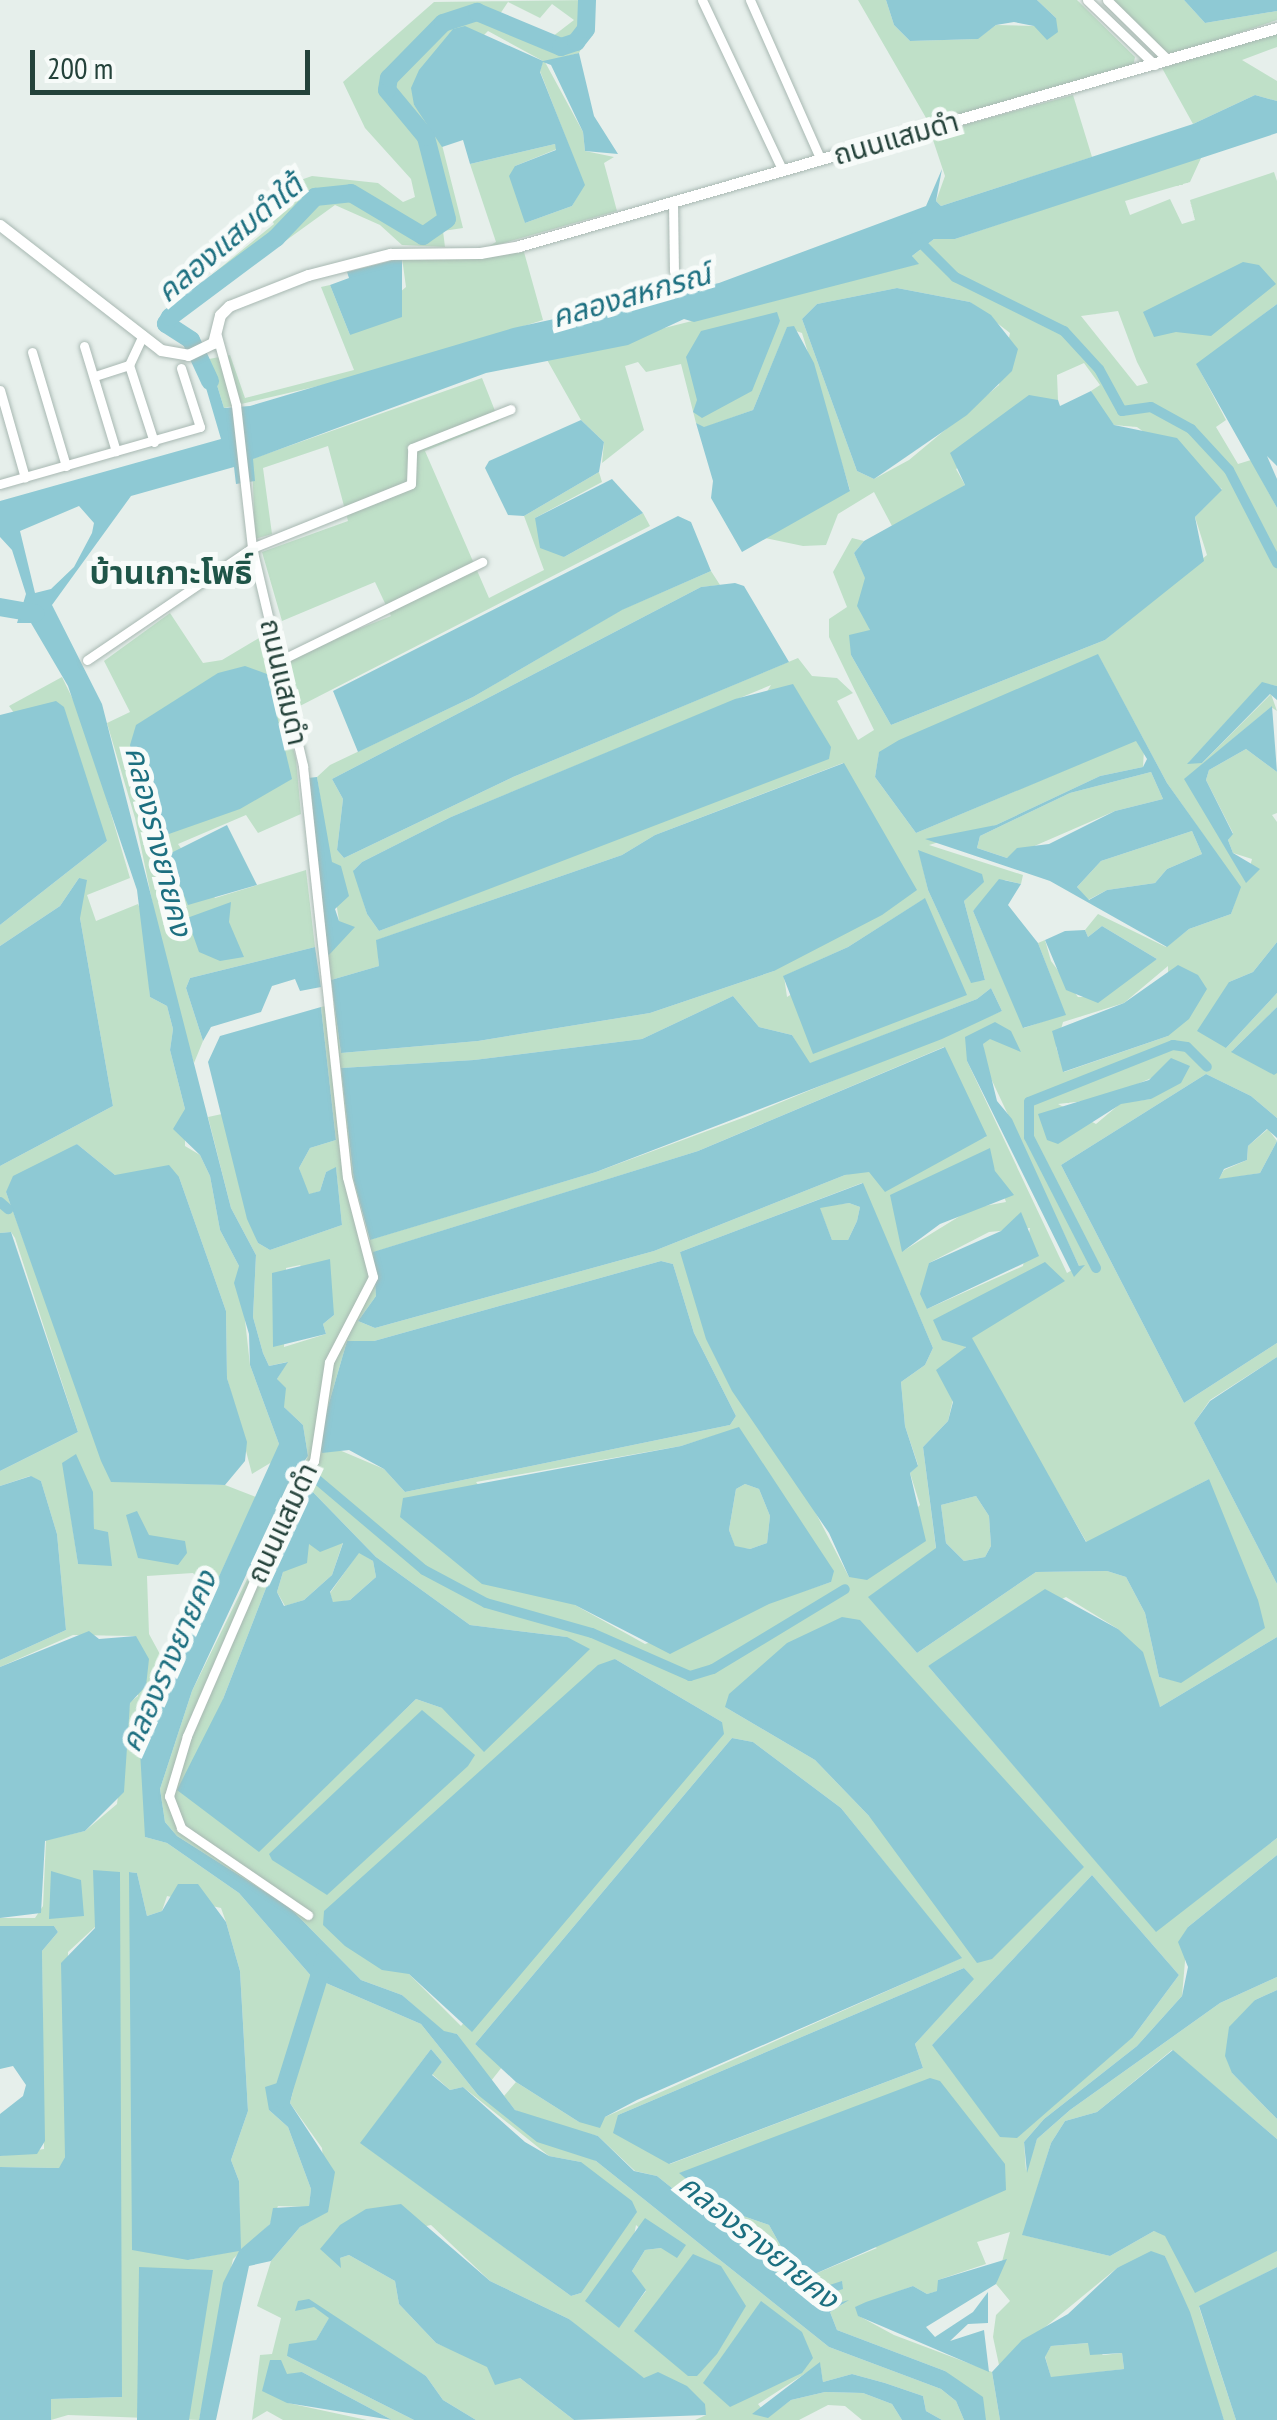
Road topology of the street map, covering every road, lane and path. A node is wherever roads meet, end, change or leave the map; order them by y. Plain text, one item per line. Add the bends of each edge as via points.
1 (702, 0) edge
2 (750, 0) edge
3 (1087, 0) edge
4 (1107, 0) edge
5 (1277, 28) edge
6 (1162, 62) junction
7 (821, 160) junction
8 (783, 171) junction
9 (673, 201) junction
10 (0, 225) edge
11 (674, 271) dead end
12 (142, 335) junction
13 (215, 340) junction
14 (84, 346) dead end
15 (32, 352) dead end
16 (129, 365) junction
17 (181, 368) dead end
18 (94, 376) junction
19 (0, 390) edge
20 (511, 409) dead end
21 (154, 442) junction
22 (116, 451) junction
23 (66, 466) junction
24 (25, 478) junction
25 (0, 484) edge
26 (252, 548) junction
27 (482, 562) dead end
28 (90, 657) dead end
29 (281, 660) junction
30 (308, 1915) dead end

1 - 8 street
2 - 7 street
3 - 6 street
4 - 6 street
5 - 6 street, ถนนแสมดำ
6 - 7 street, ถนนแสมดำ
7 - 8 street, ถนนแสมดำ
8 - 9 street, ถนนแสมดำ
9 - 11 street
9 - 13 street, ถนนแสมดำ via 492,252 390,254 308,275 230,306 220,315
10 - 12 street
12 - 13 street via 172,356
12 - 16 street
13 - 26 street, ถนนแสมดำ via 236,405
14 - 18 street
15 - 23 street
16 - 18 street
16 - 21 street
17 - 21 street via 200,427
18 - 22 street
19 - 24 street
20 - 26 street via 412,448 412,484
21 - 22 street
22 - 23 street
23 - 24 street
24 - 25 street
26 - 28 street
26 - 29 street, ถนนแสมดำ
27 - 29 street
29 - 30 street, ถนนแสมดำ via 303,766 346,1177 373,1277 329,1362 314,1461 288,1501 187,1736 169,1796 181,1828

